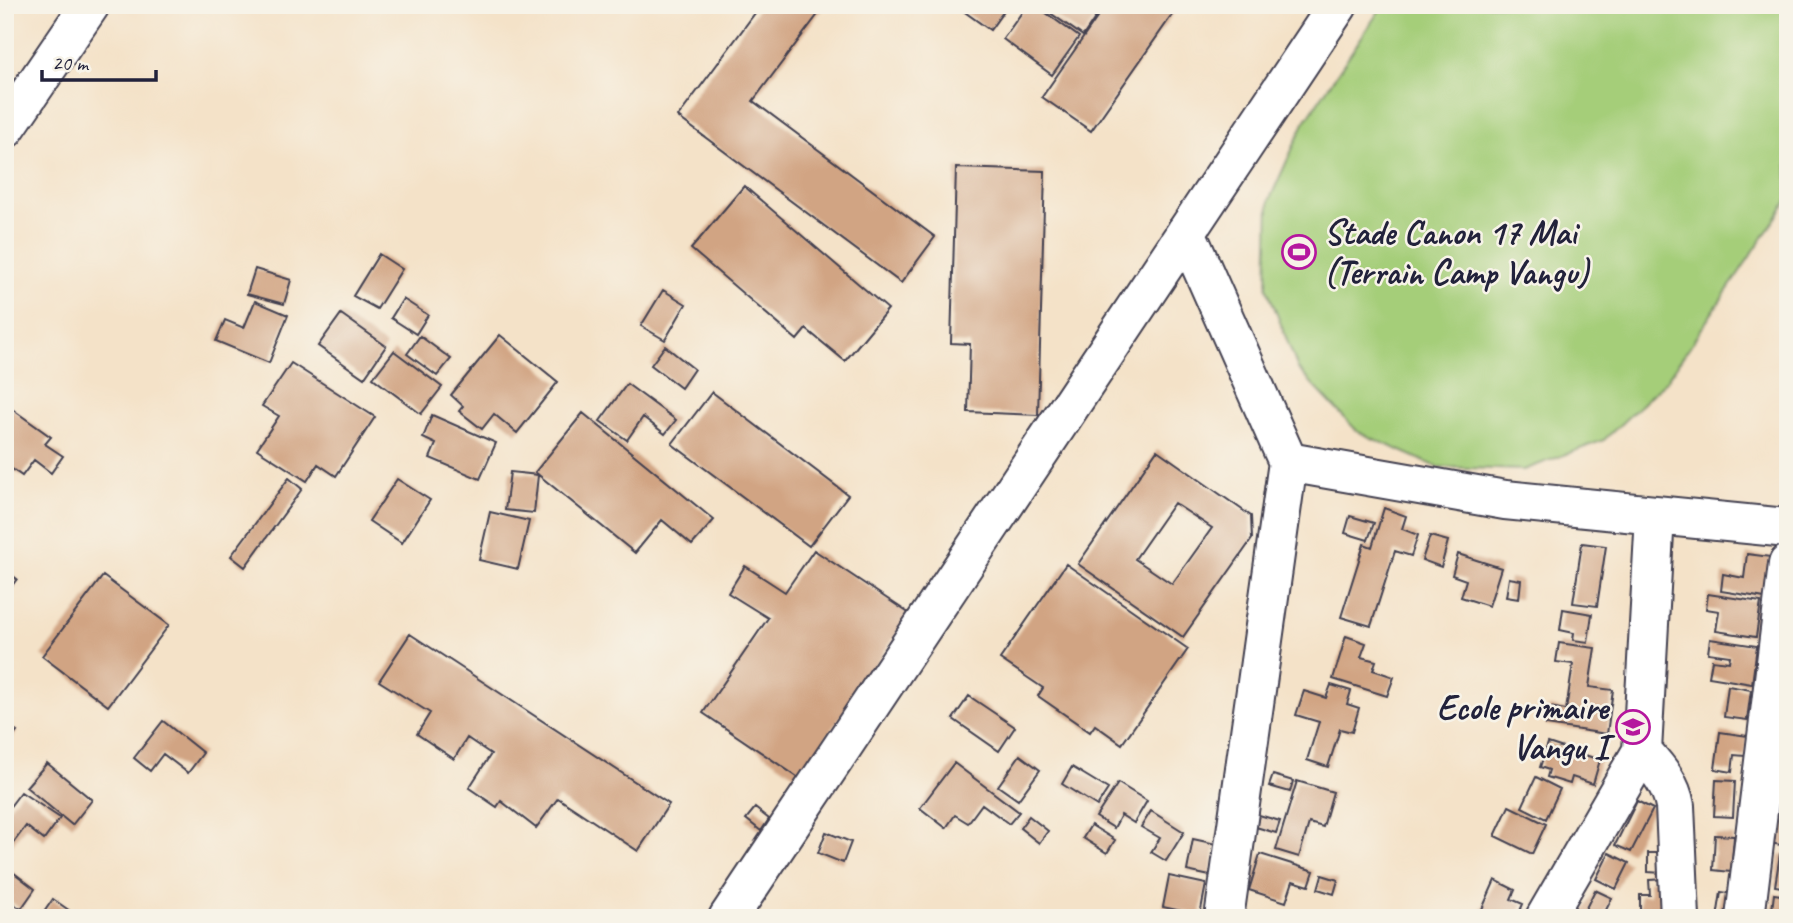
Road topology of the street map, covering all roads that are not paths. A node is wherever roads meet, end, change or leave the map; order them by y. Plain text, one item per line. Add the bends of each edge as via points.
1 (90, 5) edge
2 (1338, 5) edge
3 (5, 129) edge
4 (1186, 232) junction
5 (1288, 461) junction
6 (1655, 515) junction
7 (1788, 528) edge
8 (1788, 564) edge
9 (1642, 751) junction
10 (728, 918) edge
11 (1224, 918) edge
12 (1545, 918) edge
13 (1679, 918) edge
14 (1745, 918) edge

1 - 3 street
2 - 4 street
4 - 5 street
4 - 10 street
5 - 6 street via 1505,500
5 - 11 street
6 - 7 street
6 - 9 street
8 - 14 street
9 - 12 street
9 - 13 street via 1672,790

